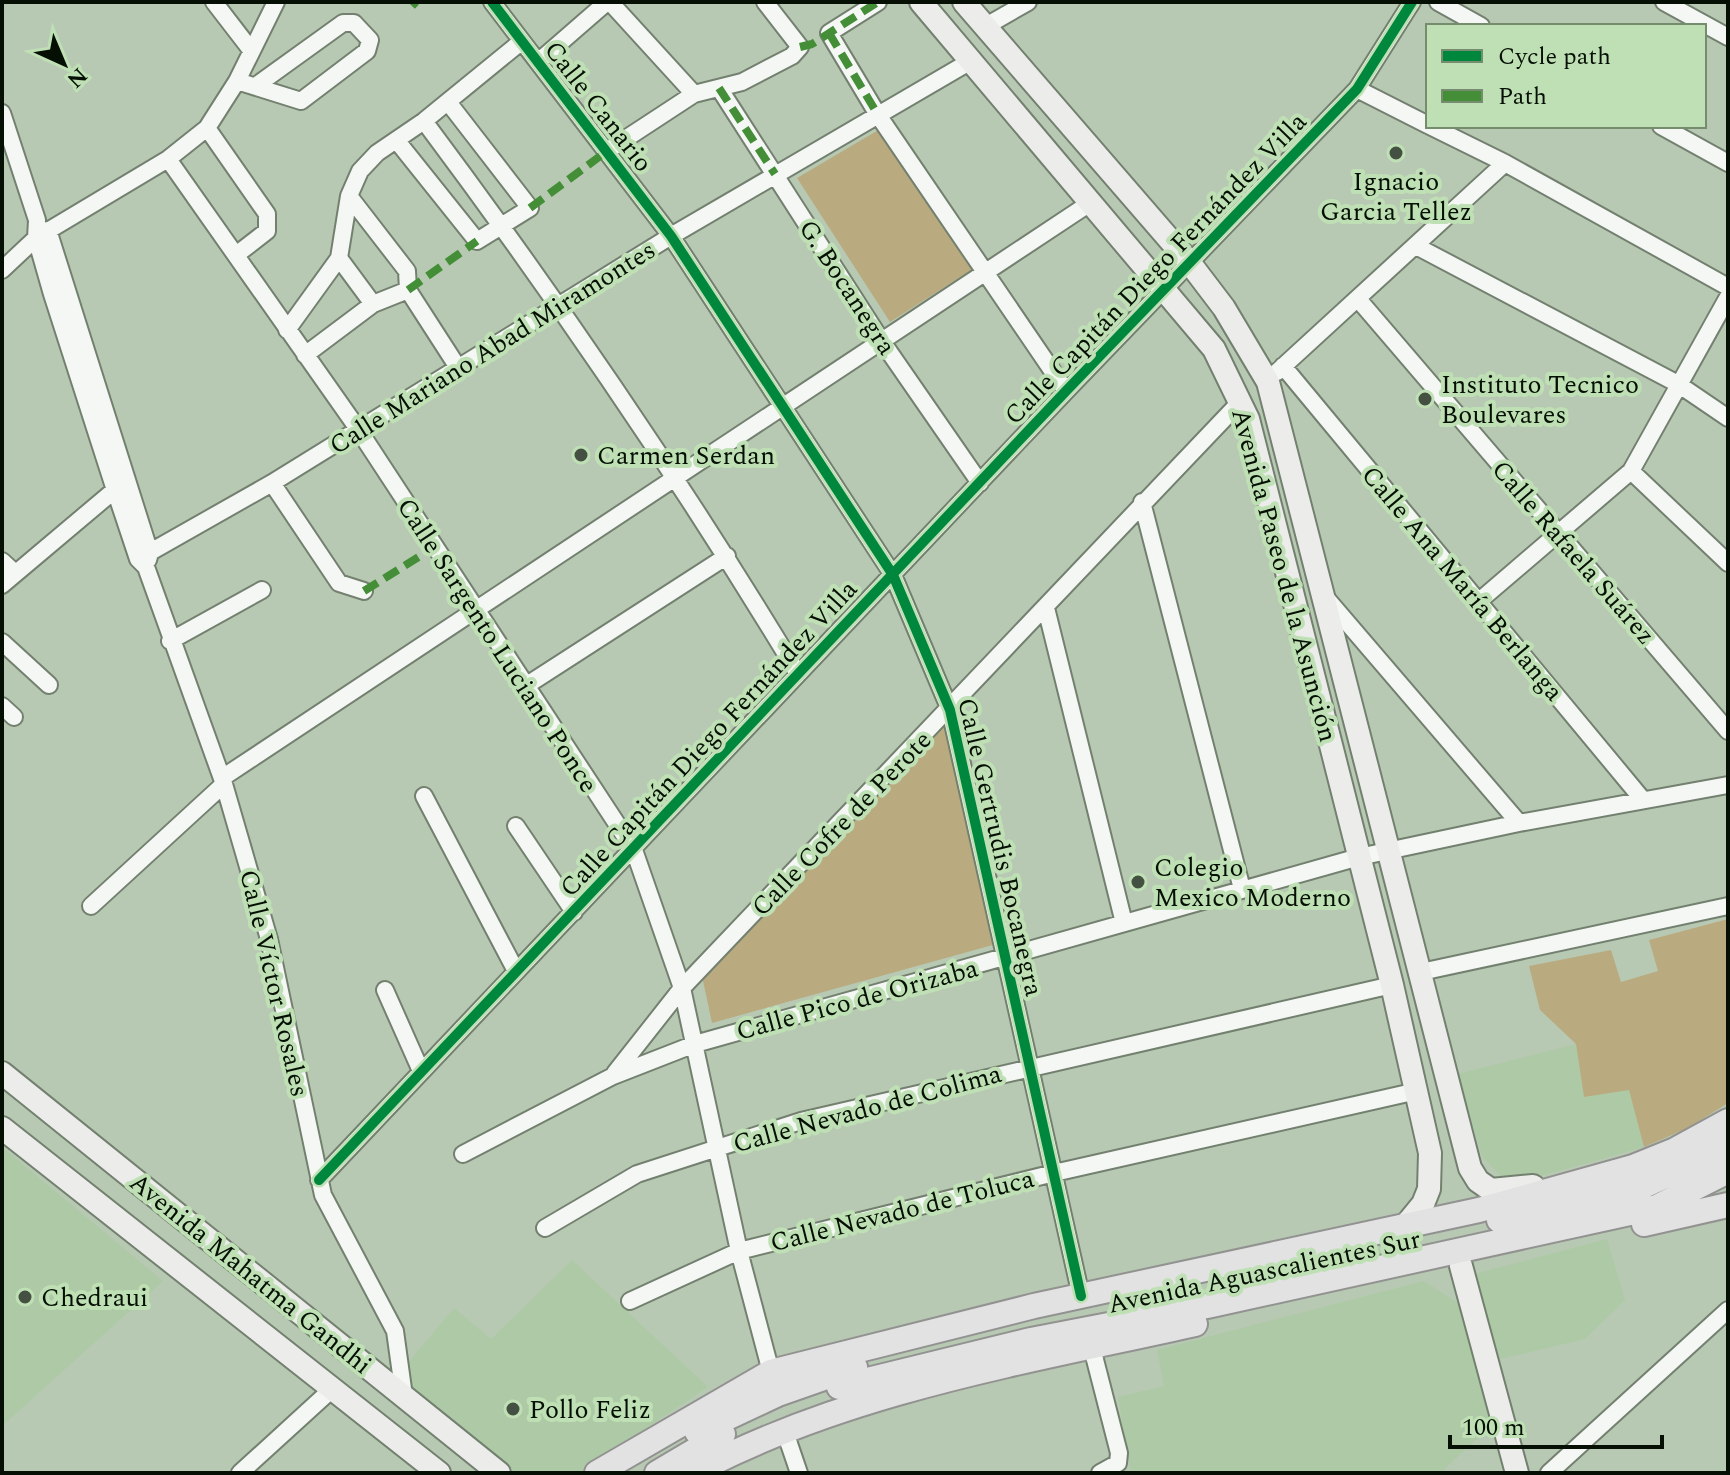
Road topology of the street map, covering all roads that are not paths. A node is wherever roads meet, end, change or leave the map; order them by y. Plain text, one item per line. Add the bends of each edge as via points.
1 (214, 2) edge
2 (276, 2) edge
3 (492, 2) edge
4 (608, 2) edge
5 (765, 2) edge
6 (878, 2) edge
7 (921, 2) edge
8 (964, 2) edge
9 (1028, 2) edge
10 (1412, 2) edge
11 (1438, 2) edge
12 (1664, 2) edge
13 (1477, 24) edge
14 (1704, 24) edge
15 (1706, 25) edge
16 (986, 26) junction
17 (1728, 37) edge
18 (522, 41) junction
19 (251, 50) junction
20 (538, 62) junction
21 (969, 62) junction
22 (237, 81) junction
23 (257, 85) junction
24 (719, 88) junction
25 (1357, 89) junction
26 (694, 94) junction
27 (448, 102) junction
28 (2, 113) edge
29 (878, 115) junction
30 (424, 121) junction
31 (1426, 124) edge
32 (207, 128) junction
33 (1435, 128) edge
34 (1665, 128) edge
35 (397, 141) junction
36 (607, 151) junction
37 (168, 159) junction
38 (1505, 163) junction
39 (1728, 163) edge
40 (775, 174) junction
41 (349, 196) junction
42 (1090, 203) junction
43 (501, 224) junction
44 (40, 229) junction
45 (671, 236) junction
46 (1416, 246) junction
47 (236, 255) junction
48 (339, 258) junction
49 (1189, 262) junction
50 (2, 270) edge
51 (984, 274) junction
52 (1165, 287) junction
53 (1728, 287) edge
54 (408, 290) junction
55 (1728, 297) edge
56 (1358, 299) junction
57 (373, 304) junction
58 (560, 306) junction
59 (287, 330) junction
60 (881, 340) junction
61 (305, 355) junction
62 (457, 366) junction
63 (1275, 374) junction
64 (1678, 384) junction
65 (1066, 391) junction
66 (1241, 401) junction
67 (784, 405) junction
68 (1728, 418) edge
69 (358, 429) junction
70 (1631, 471) junction
71 (674, 479) junction
72 (272, 483) junction
73 (980, 483) junction
74 (122, 484) junction
75 (1142, 502) junction
76 (1556, 531) junction
77 (727, 556) junction
78 (145, 560) junction
79 (2, 561) edge
80 (1728, 563) edge
81 (15, 573) junction
82 (893, 575) junction
83 (2, 585) edge
84 (262, 590) dead end
85 (364, 591) dead end
86 (1323, 595) junction
87 (1478, 602) junction
88 (1046, 608) junction
89 (475, 612) junction
90 (170, 641) junction
91 (2, 642) edge
92 (798, 674) junction
93 (49, 685) dead end
94 (524, 687) junction
95 (950, 710) junction
96 (1728, 731) edge
97 (223, 781) junction
98 (1728, 785) edge
99 (424, 796) dead end
100 (1643, 800) junction
101 (1519, 823) junction
102 (516, 826) dead end
103 (634, 850) junction
104 (1389, 850) junction
105 (1359, 857) junction
106 (1242, 889) junction
107 (91, 906) dead end
108 (1728, 906) edge
109 (574, 912) junction
110 (1124, 923) junction
111 (1007, 958) junction
112 (516, 971) junction
113 (1421, 972) junction
114 (1392, 985) junction
115 (682, 988) junction
116 (385, 990) dead end
117 (695, 1044) junction
118 (1028, 1066) junction
119 (421, 1071) junction
120 (2, 1073) edge
121 (613, 1076) junction
122 (1417, 1091) junction
123 (1728, 1121) edge
124 (2, 1128) edge
125 (1463, 1140) junction
126 (719, 1147) junction
127 (1728, 1147) edge
128 (1430, 1153) junction
129 (463, 1154) dead end
130 (1728, 1171) edge
131 (1054, 1173) junction
132 (1593, 1177) junction
133 (319, 1180) junction
134 (1728, 1191) edge
135 (1728, 1205) edge
136 (1657, 1207) junction
137 (1405, 1226) junction
138 (545, 1228) dead end
139 (739, 1251) junction
140 (1461, 1266) junction
141 (1081, 1296) junction
142 (630, 1301) dead end
143 (1728, 1310) edge
144 (1092, 1348) junction
145 (771, 1372) junction
146 (331, 1390) junction
147 (404, 1396) junction
148 (784, 1429) junction
149 (240, 1473) edge
150 (439, 1473) edge
151 (499, 1473) edge
152 (597, 1473) edge
153 (626, 1473) edge
154 (657, 1473) edge
155 (693, 1473) edge
156 (799, 1473) edge
157 (1100, 1473) edge
158 (1517, 1473) edge
159 (1549, 1473) edge

1 - 19 street
2 - 19 street
3 - 18 street, Calle Canario
4 - 20 street
4 - 26 street
5 - 24 street via 800,47 742,82
6 - 29 street via 829,33
7 - 21 street, Avenida Paseo de la Asunción
8 - 16 street, Avenida Paseo de la Asunción
9 - 16 street
10 - 25 street, Calle Capitán Diego Fernández Villa
11 - 13 street
12 - 14 street
15 - 17 street
16 - 49 street, Avenida Paseo de la Asunción
18 - 20 street, Calle Canario
18 - 27 street
19 - 22 street
20 - 36 street, Calle Canario
21 - 29 street, Calle Mariano Abad Miramontes
21 - 42 street, Avenida Paseo de la Asunción
22 - 23 street
22 - 32 street
23 - 23 street via 301,101 367,51 370,40 354,23 343,23
24 - 26 street
24 - 40 street, G. Bocanegra
25 - 31 street
25 - 49 street, Calle Capitán Diego Fernández Villa
26 - 36 street
27 - 30 street
27 - 43 street via 530,208
28 - 44 street, Calle Víctor Rosales
29 - 40 street, Calle Mariano Abad Miramontes
29 - 51 street
30 - 35 street
30 - 43 street
32 - 37 street
32 - 47 street via 267,214 267,231
33 - 38 street
34 - 39 street
35 - 41 street via 360,171
35 - 43 street via 477,241
36 - 45 street, Calle Canario
37 - 44 street
37 - 47 street, Calle Sargento Luciano Ponce
38 - 46 street
38 - 53 street
40 - 45 street, Calle Mariano Abad Miramontes
40 - 60 street, G. Bocanegra
41 - 48 street
41 - 54 street via 407,271
42 - 51 street
42 - 52 street, Avenida Paseo de la Asunción
43 - 58 street
44 - 50 street
44 - 74 street, Calle Víctor Rosales
45 - 58 street, Calle Mariano Abad Miramontes
45 - 67 street, Calle Gertrudis Bocanegra
46 - 56 street
46 - 64 street
47 - 59 street, Calle Sargento Luciano Ponce
48 - 57 street
48 - 59 street
49 - 52 street, Calle Capitán Diego Fernández Villa
49 - 63 street, Avenida Paseo de la Asunción
51 - 60 street
51 - 65 street
52 - 65 street, Calle Capitán Diego Fernández Villa
52 - 66 street, Avenida Paseo de la Asunción via 1214,349
54 - 57 street
54 - 62 street
55 - 64 street
56 - 63 street
56 - 76 street, Calle Rafaela Suárez
57 - 61 street
58 - 62 street, Calle Mariano Abad Miramontes
58 - 71 street
59 - 61 street, Calle Sargento Luciano Ponce
60 - 67 street
60 - 73 street, G. Bocanegra
61 - 69 street, Calle Sargento Luciano Ponce
62 - 69 street, Calle Mariano Abad Miramontes
63 - 86 street, Avenida Paseo de la Asunción
63 - 87 street, Calle Ana María Berlanga
64 - 68 street
64 - 70 street
65 - 73 street, Calle Capitán Diego Fernández Villa
66 - 75 street, Calle Cofre de Perote
66 - 105 street, Avenida Paseo de la Asunción
67 - 71 street
67 - 82 street, Calle Gertrudis Bocanegra
69 - 72 street, Calle Mariano Abad Miramontes
69 - 89 street, Calle Sargento Luciano Ponce
70 - 76 street
70 - 80 street
71 - 77 street
71 - 89 street
72 - 78 street, Calle Mariano Abad Miramontes
72 - 85 street via 339,583
73 - 82 street, Calle Capitán Diego Fernández Villa
74 - 78 street, Calle Víctor Rosales
74 - 81 street
75 - 88 street, Calle Cofre de Perote
75 - 106 street
76 - 87 street
76 - 96 street, Calle Rafaela Suárez
77 - 92 street
77 - 94 street
78 - 90 street, Calle Víctor Rosales
79 - 81 street
81 - 83 street
82 - 92 street, Calle Capitán Diego Fernández Villa
82 - 95 street, Calle Gertrudis Bocanegra
84 - 90 street
86 - 101 street
86 - 104 street, Avenida Paseo de la Asunción
87 - 100 street, Calle Ana María Berlanga
88 - 95 street, Calle Cofre de Perote
88 - 110 street
89 - 94 street, Calle Sargento Luciano Ponce
89 - 97 street
90 - 97 street, Calle Víctor Rosales
91 - 93 street
92 - 103 street, Calle Capitán Diego Fernández Villa
94 - 103 street, Calle Sargento Luciano Ponce
95 - 111 street, Calle Gertrudis Bocanegra
95 - 115 street, Calle Cofre de Perote
97 - 107 street
97 - 133 street, Calle Víctor Rosales via 269,939
98 - 100 street, Calle Pico de Orizaba
99 - 112 street
100 - 101 street, Calle Pico de Orizaba
101 - 104 street, Calle Pico de Orizaba
102 - 109 street
103 - 109 street, Calle Capitán Diego Fernández Villa
103 - 115 street, Calle Sargento Luciano Ponce
104 - 105 street, Calle Pico de Orizaba
104 - 113 street, Avenida Paseo de la Asunción
105 - 106 street, Calle Pico de Orizaba
105 - 114 street, Avenida Paseo de la Asunción
106 - 110 street, Calle Pico de Orizaba
108 - 113 street
109 - 112 street, Calle Capitán Diego Fernández Villa
110 - 111 street, Calle Pico de Orizaba
111 - 117 street, Calle Pico de Orizaba
111 - 118 street, Calle Gertrudis Bocanegra
112 - 119 street, Calle Capitán Diego Fernández Villa
113 - 125 street, Avenida Paseo de la Asunción
114 - 118 street, Calle Nevado de Colima
114 - 122 street, Avenida Paseo de la Asunción
115 - 117 street, Calle Sargento Luciano Ponce
115 - 121 street, Calle Cofre de Perote
116 - 119 street
117 - 121 street, Calle Pico de Orizaba
117 - 126 street, Calle Sargento Luciano Ponce
118 - 126 street, Calle Nevado de Colima via 801,1121
118 - 131 street, Calle Gertrudis Bocanegra
119 - 133 street, Calle Capitán Diego Fernández Villa
120 - 147 street, Avenida Mahatma Gandhi
121 - 129 street, Calle Pico de Orizaba
122 - 128 street, Avenida Paseo de la Asunción
122 - 131 street, Calle Nevado de Toluca
123 - 132 main road, Avenida Aguascalientes Sur via 1675,1150
124 - 146 street, Avenida Mahatma Gandhi
125 - 128 street via 1449,1152
125 - 132 street, Avenida Paseo de la Asunción via 1470,1168 1491,1190
126 - 138 street, Calle Nevado de Colima via 637,1174
126 - 139 street, Calle Sargento Luciano Ponce
127 - 153 main road, Avenida Aguascalientes Sur via 1641,1187 1364,1252 1046,1317 858,1366 745,1408
128 - 137 street, Avenida Paseo de la Asunción via 1429,1189
130 - 136 main road, Avenida Aguascalientes Sur
131 - 139 street, Calle Nevado de Toluca
131 - 141 street, Calle Gertrudis Bocanegra
132 - 137 main road, Avenida Aguascalientes Sur
133 - 147 street, Calle Víctor Rosales via 395,1331
134 - 136 main road
135 - 140 main road, Avenida Aguascalientes Sur
136 - 154 main road, Avenida Aguascalientes Sur via 874,1376 810,1396 727,1432
137 - 141 main road, Avenida Aguascalientes Sur
139 - 142 street, Calle Nevado de Toluca
139 - 145 street, Calle Sargento Luciano Ponce
140 - 144 main road, Avenida Aguascalientes Sur
140 - 158 street
141 - 145 main road, Avenida Aguascalientes Sur
143 - 159 street
144 - 148 main road, Avenida Aguascalientes Sur via 896,1393
144 - 157 street via 1119,1453 1118,1463
145 - 152 main road, Avenida Aguascalientes Sur
146 - 149 street
146 - 150 street, Avenida Mahatma Gandhi
147 - 151 street, Avenida Mahatma Gandhi
148 - 155 main road, Avenida Aguascalientes Sur
148 - 156 street

